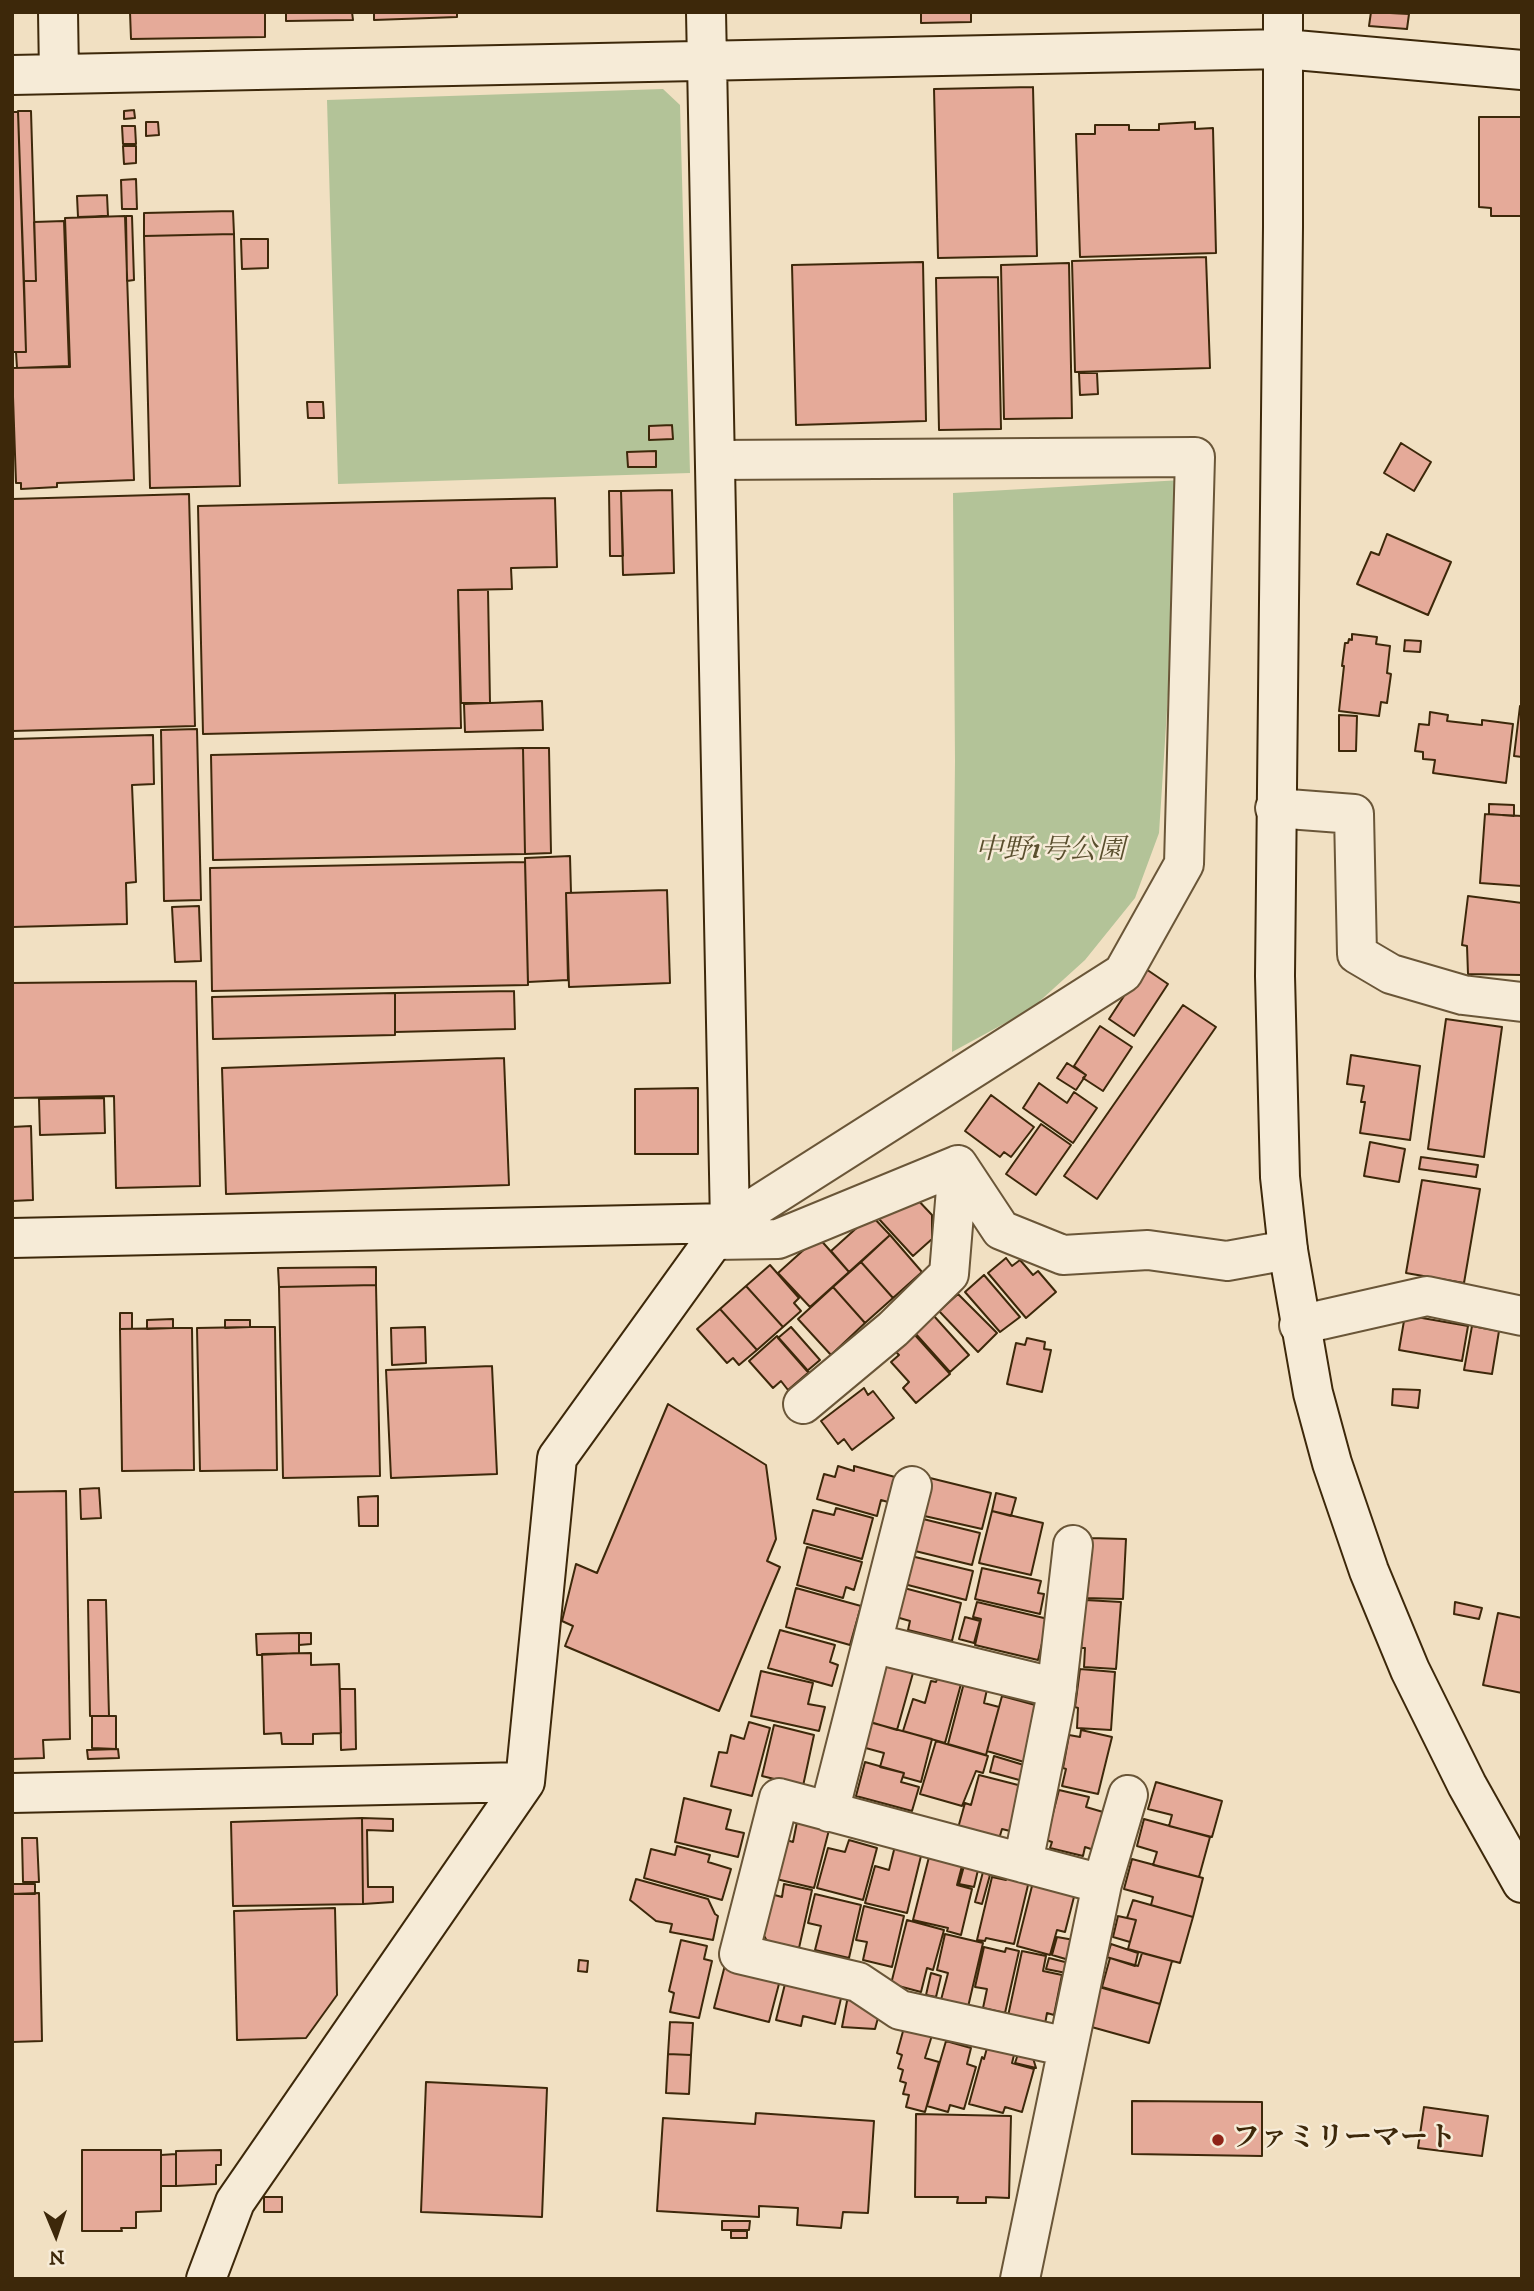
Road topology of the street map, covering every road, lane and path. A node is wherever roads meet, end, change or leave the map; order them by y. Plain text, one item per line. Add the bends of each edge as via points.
1 (58, 12) edge
2 (706, 12) edge
3 (1283, 12) edge
4 (1284, 50) junction
5 (707, 63) junction
6 (1522, 70) edge
7 (59, 74) junction
8 (12, 75) edge
9 (715, 460) junction
10 (1275, 808) junction
11 (1522, 1002) edge
12 (958, 1165) junction
13 (722, 1232) junction
14 (12, 1238) edge
15 (1287, 1250) junction
16 (1522, 1315) edge
17 (1299, 1325) junction
18 (803, 1404) dead end
19 (912, 1486) dead end
20 (1073, 1545) dead end
21 (872, 1643) junction
22 (1057, 1688) junction
23 (525, 1782) junction
24 (12, 1793) edge
25 (1128, 1795) dead end
26 (829, 1812) junction
27 (1023, 1863) junction
28 (1522, 1883) edge
29 (1102, 1884) junction
30 (1068, 2047) junction
31 (206, 2279) edge
32 (1020, 2279) edge

1 - 7 street
2 - 5 street
3 - 4 street
4 - 5 street
4 - 6 street
4 - 10 street
5 - 7 street
5 - 9 street
7 - 8 street
9 - 13 street
9 - 13 street via 1195,457 1184,864 1123,974
10 - 11 street via 1354,814 1357,954 1391,974 1463,995
10 - 15 street via 1278,1111
12 - 13 street via 778,1239
12 - 15 street via 1001,1230 1063,1255 1148,1250 1227,1261
12 - 18 street via 949,1274 893,1329
13 - 14 street
13 - 23 street via 557,1458
15 - 17 street
16 - 17 street via 1427,1296
17 - 28 street via 1329,1451 1369,1570 1410,1670
19 - 21 street
20 - 22 street
21 - 22 street
21 - 26 street
22 - 27 street
23 - 24 street
23 - 31 street via 235,2202
25 - 29 street
26 - 27 street
26 - 30 street via 779,1798 739,1954 858,1982 900,2010
27 - 29 street
29 - 30 street
30 - 32 street

